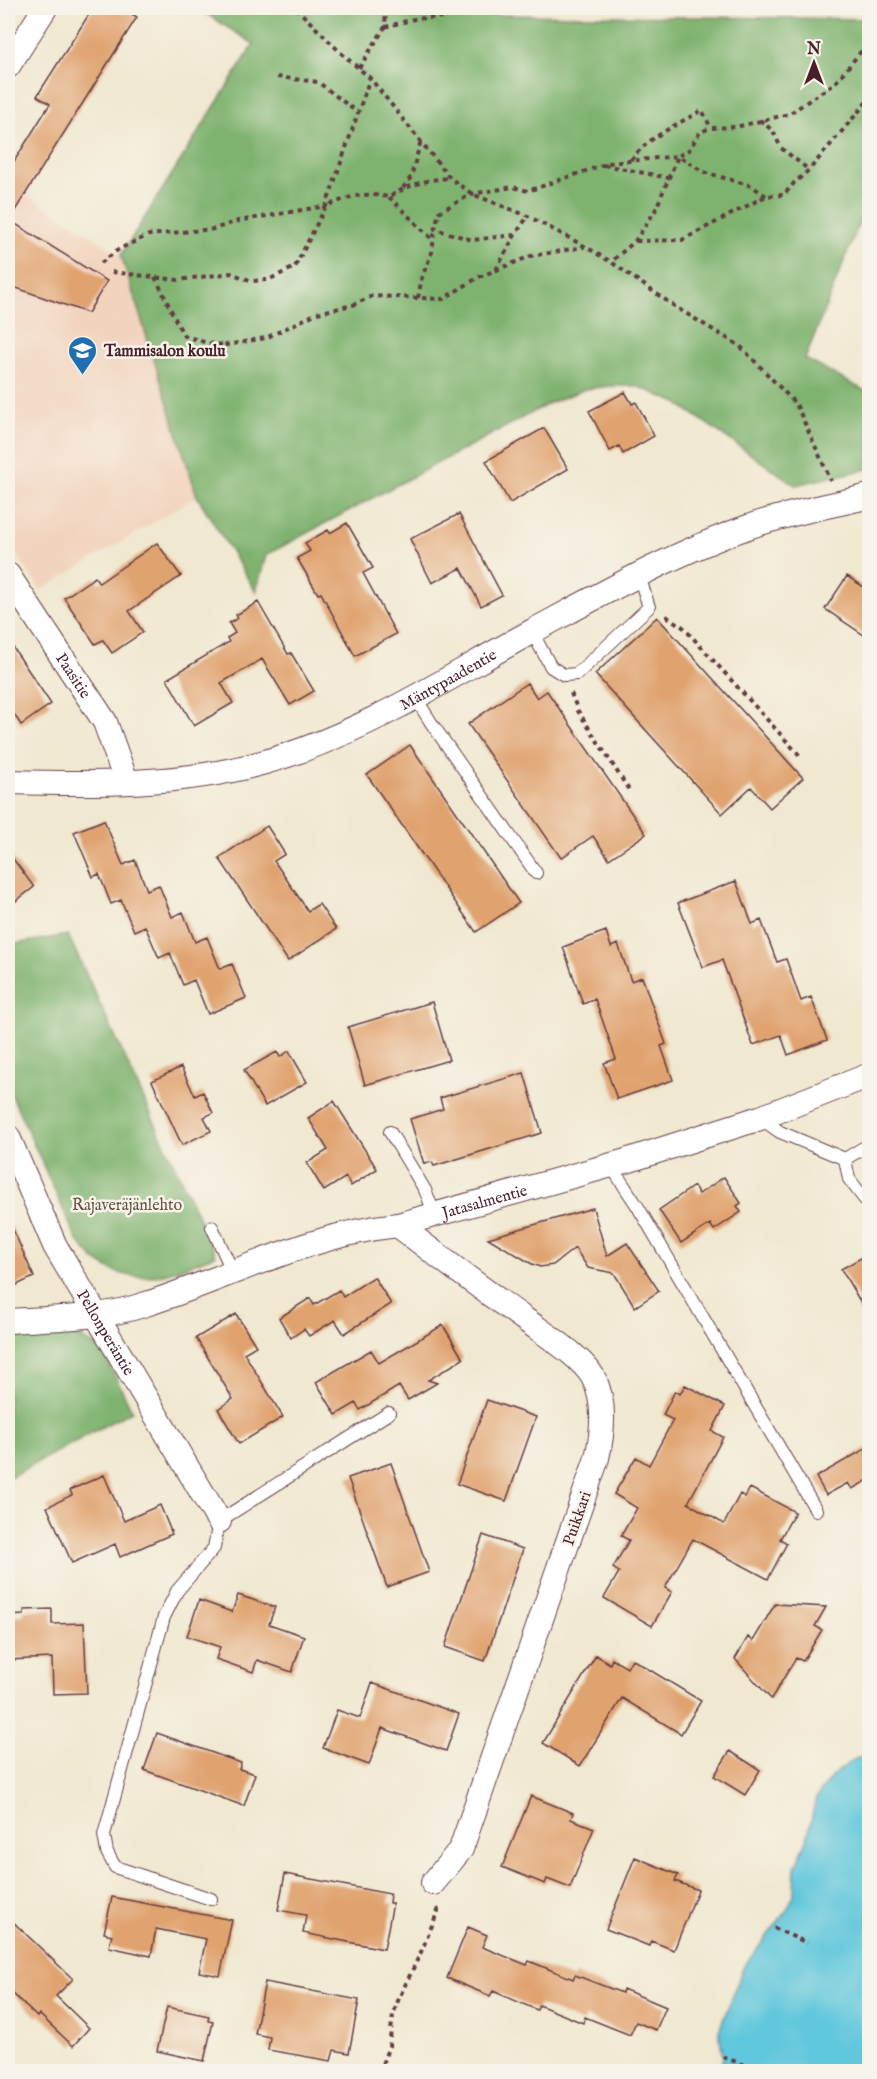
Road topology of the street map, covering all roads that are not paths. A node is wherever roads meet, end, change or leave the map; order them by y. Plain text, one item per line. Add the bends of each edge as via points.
1 (45, 8) edge
2 (8, 66) edge
3 (865, 502) edge
4 (8, 575) edge
5 (639, 576) junction
6 (532, 632) junction
7 (416, 697) junction
8 (126, 781) junction
9 (8, 782) edge
10 (536, 873) dead end
11 (870, 1075) edge
12 (760, 1118) junction
13 (390, 1132) dead end
14 (8, 1137) edge
15 (870, 1144) edge
16 (845, 1159) junction
17 (611, 1166) junction
18 (870, 1206) edge
19 (435, 1215) junction
20 (398, 1225) junction
21 (212, 1227) dead end
22 (233, 1272) junction
23 (97, 1314) junction
24 (8, 1321) edge
25 (389, 1413) dead end
26 (816, 1510) dead end
27 (219, 1521) junction
28 (433, 1883) road end
29 (211, 1899) dead end

1 - 2 street
3 - 5 street, Mäntypaadentie via 792,514 747,528
4 - 8 street, Paasitie via 105,722
5 - 6 street, Mäntypaadentie
5 - 6 lane via 649,607 577,674 564,675 551,667
6 - 7 street, Mäntypaadentie
7 - 8 street, Mäntypaadentie via 353,730 265,762 208,774
7 - 10 lane
8 - 9 street, Mäntypaadentie
11 - 12 street, Jatasalmentie
12 - 16 lane via 780,1132
12 - 17 street, Jatasalmentie
13 - 19 lane
14 - 23 street, Pellonperäntie via 55,1246
15 - 16 lane
16 - 18 lane via 849,1179
17 - 19 street, Jatasalmentie
17 - 26 lane
19 - 20 street, Jatasalmentie
20 - 22 street, Jatasalmentie via 334,1236
20 - 28 street, Puikkari via 570,1353 592,1376 600,1397 602,1420 597,1458 461,1849
21 - 22 lane
22 - 23 street, Jatasalmentie via 141,1306
23 - 24 street, Jatasalmentie
23 - 27 street, Pellonperäntie
25 - 27 lane
27 - 29 lane via 214,1548 177,1591 164,1617 104,1835 115,1867

